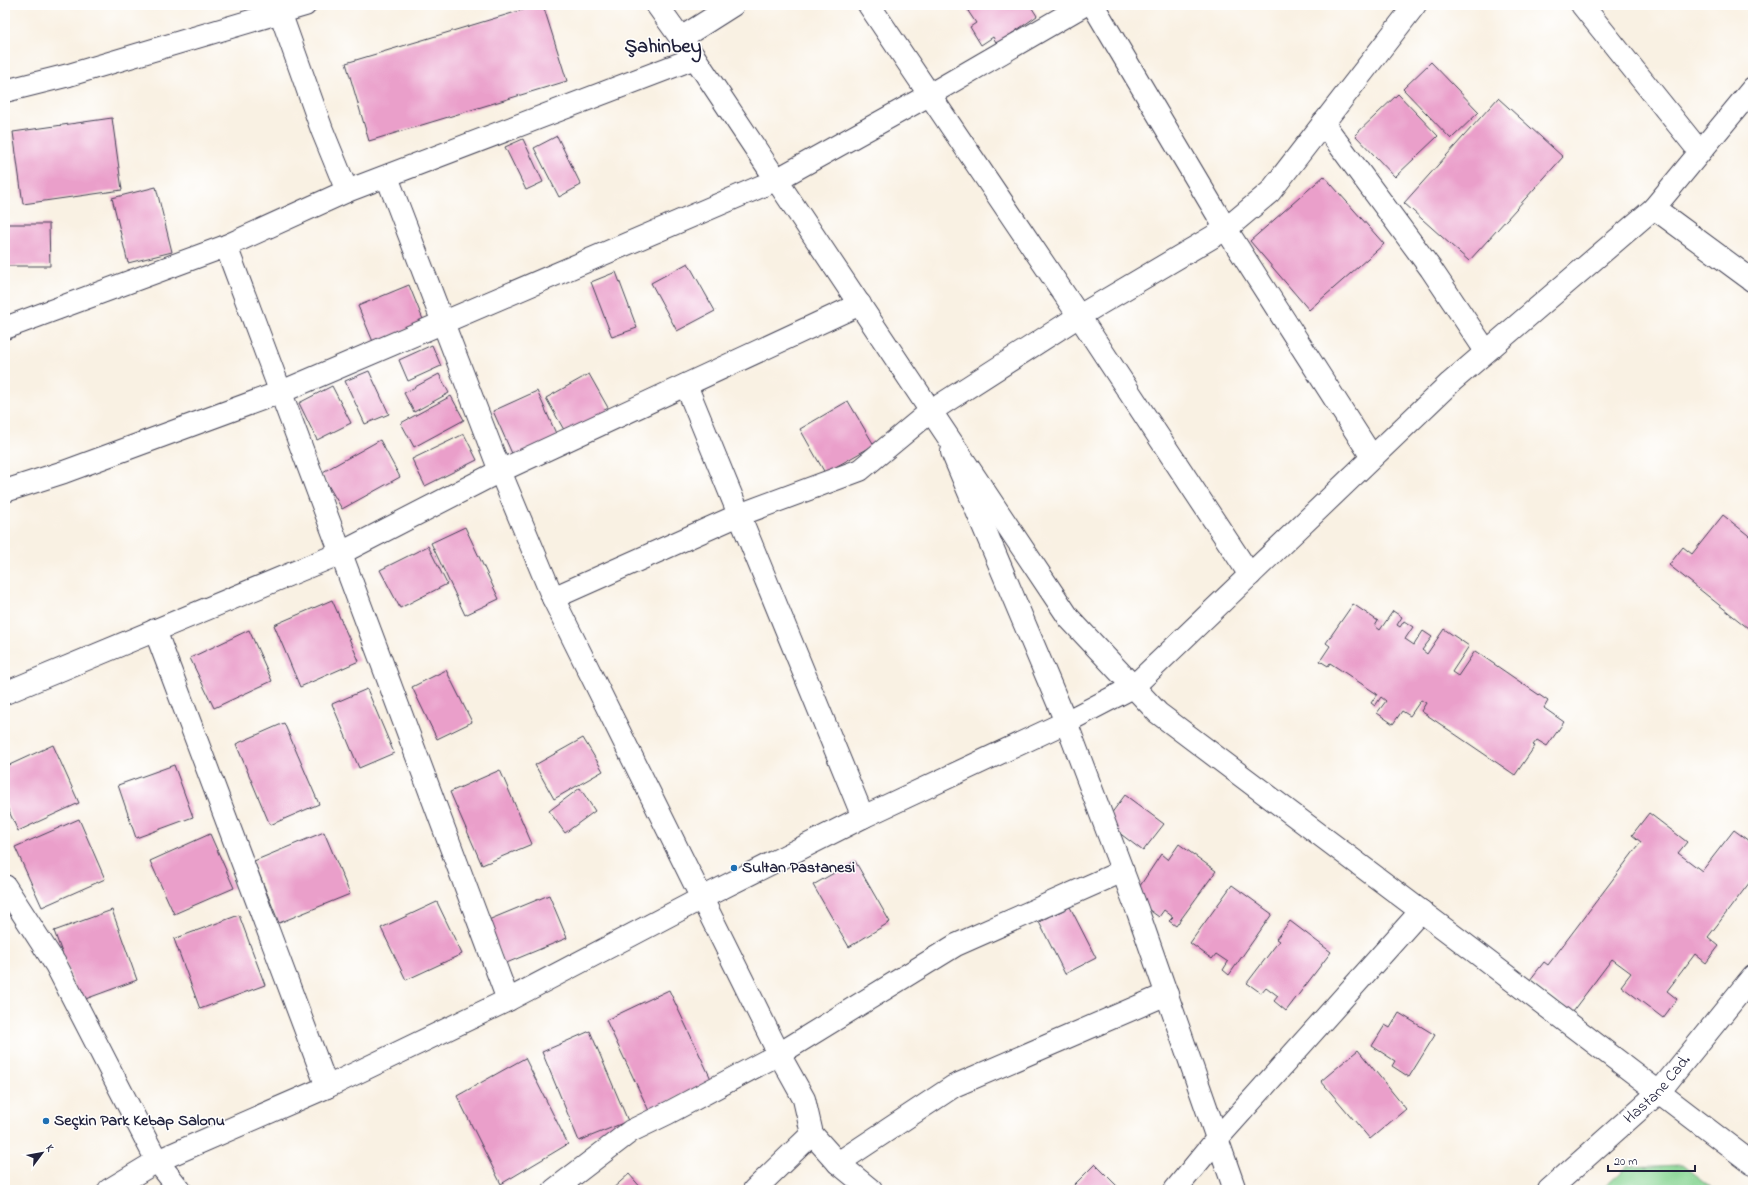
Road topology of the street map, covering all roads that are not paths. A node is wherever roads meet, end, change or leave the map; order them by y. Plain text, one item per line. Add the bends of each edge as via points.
1 (305, 5) edge
2 (657, 5) edge
3 (733, 5) edge
4 (869, 5) edge
5 (1084, 5) edge
6 (1093, 5) edge
7 (1415, 5) edge
8 (1582, 5) edge
9 (280, 12) junction
10 (681, 38) junction
11 (695, 58) junction
12 (1753, 88) edge
13 (5, 91) edge
14 (929, 95) junction
15 (1323, 123) junction
16 (1700, 152) junction
17 (387, 177) junction
18 (776, 180) junction
19 (347, 191) junction
20 (1654, 208) junction
21 (1226, 229) junction
22 (226, 246) junction
23 (1753, 280) edge
24 (860, 304) junction
25 (1079, 316) junction
26 (443, 322) junction
27 (5, 328) edge
28 (1486, 351) junction
29 (686, 385) junction
30 (281, 392) junction
31 (936, 418) junction
32 (1372, 457) junction
33 (500, 471) junction
34 (5, 491) edge
35 (739, 515) junction
36 (341, 553) junction
37 (1250, 575) junction
38 (553, 598) junction
39 (155, 630) junction
40 (1133, 687) junction
41 (5, 693) edge
42 (1066, 722) junction
43 (863, 817) junction
44 (1123, 871) junction
45 (5, 886) edge
46 (702, 898) junction
47 (1421, 911) junction
48 (1753, 976) edge
49 (1167, 994) junction
50 (508, 1000) junction
51 (779, 1054) junction
52 (328, 1087) junction
53 (1659, 1092) junction
54 (812, 1134) junction
55 (1217, 1139) junction
56 (157, 1161) junction
57 (838, 1163) junction
58 (1753, 1164) edge
59 (109, 1190) edge
60 (180, 1190) edge
61 (554, 1190) edge
62 (754, 1190) edge
63 (871, 1190) edge
64 (1175, 1190) edge
65 (1235, 1190) edge
66 (1549, 1190) edge

1 - 9 street
2 - 10 street
3 - 10 street
4 - 14 street
5 - 14 street
6 - 21 street
7 - 15 street
8 - 16 street
9 - 13 street via 69,75
9 - 19 street via 322,130
10 - 11 street
11 - 17 street
11 - 18 street
12 - 16 street
14 - 18 street
14 - 25 street
15 - 21 street via 1270,192
15 - 28 street via 1431,269
16 - 20 street
17 - 19 street
17 - 26 street
18 - 24 street
18 - 26 street
19 - 22 street
20 - 23 street
20 - 28 street
21 - 25 street
21 - 32 street
22 - 27 street
22 - 30 street
24 - 29 street
24 - 31 street
25 - 31 street
25 - 37 street
26 - 30 street
26 - 33 street
28 - 32 street
29 - 33 street
29 - 35 street
30 - 34 street via 64,472
30 - 36 street
31 - 35 street via 860,470
31 - 40 street via 1069,618
31 - 42 street
32 - 37 street
33 - 36 street
33 - 38 street
35 - 38 street
35 - 43 street
36 - 39 street
36 - 50 street
37 - 40 street
38 - 46 street
39 - 41 street
39 - 52 street
40 - 42 street
40 - 47 street via 1158,713
42 - 43 street
42 - 44 street
43 - 46 street
44 - 49 street
44 - 51 street via 956,945
45 - 56 street via 56,965
46 - 50 street
46 - 51 street
47 - 53 street
47 - 55 street
48 - 53 street, Hastane Cad.
49 - 55 street
49 - 57 street via 954,1086
50 - 52 street
51 - 54 street via 804,1099
51 - 61 street via 631,1131
52 - 56 street
53 - 58 street
53 - 66 street, Hastane Cad.
54 - 57 street
54 - 62 street
55 - 64 street
55 - 65 street
56 - 59 street
56 - 60 street
57 - 63 street

